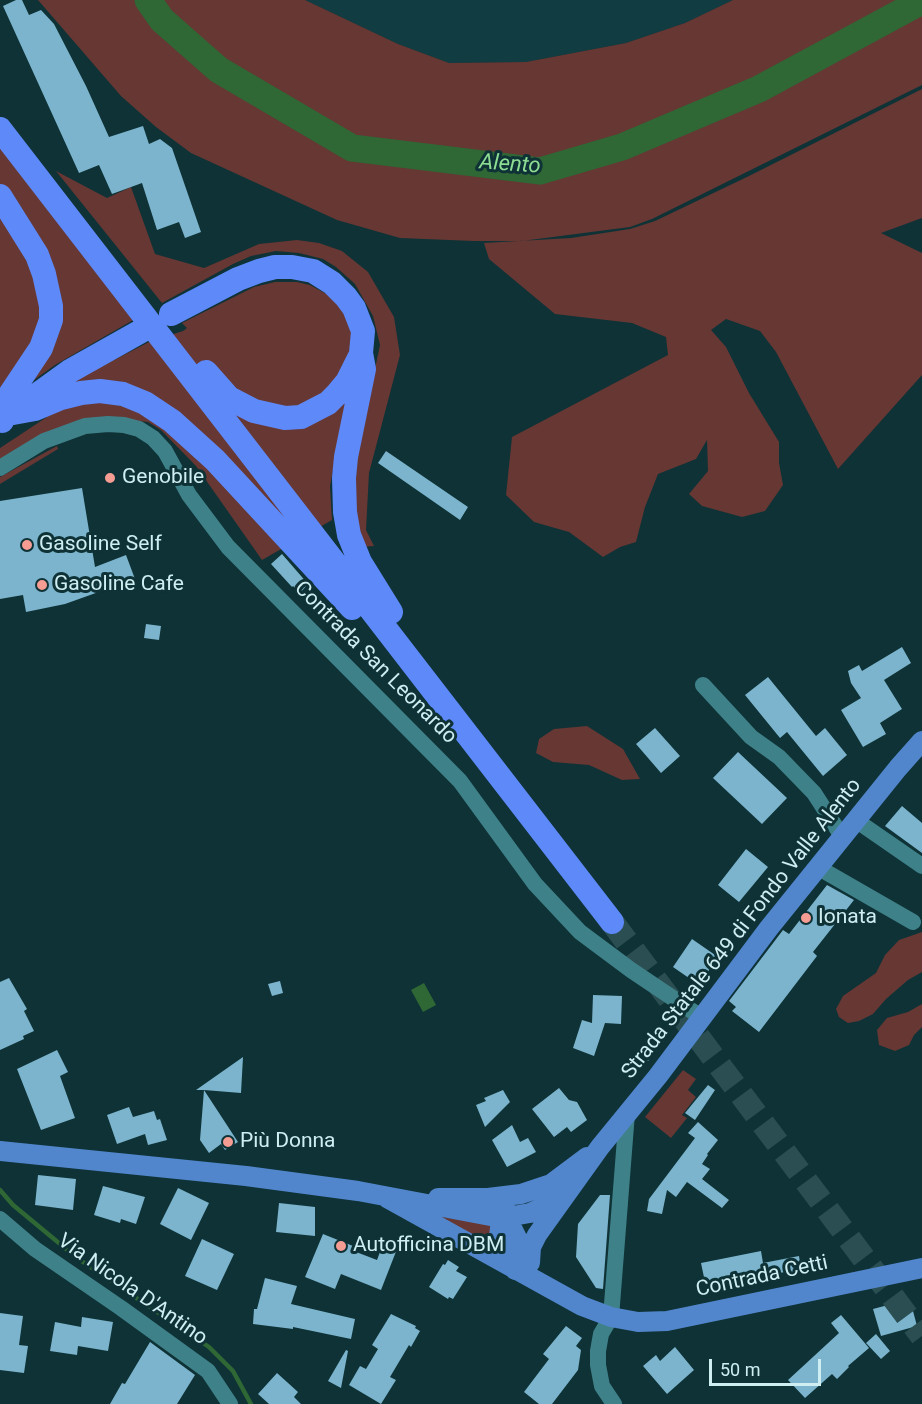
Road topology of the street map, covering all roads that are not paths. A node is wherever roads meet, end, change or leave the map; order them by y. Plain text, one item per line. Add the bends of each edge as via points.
1 (0, 129) edge
2 (0, 196) edge
3 (171, 314) dead end
4 (143, 330) dead end
5 (362, 354) junction
6 (181, 364) junction
7 (5, 419) edge
8 (0, 468) edge
9 (412, 663) junction
10 (703, 685) dead end
11 (922, 741) edge
12 (856, 821) junction
13 (843, 838) junction
14 (922, 866) edge
15 (819, 868) junction
16 (612, 922) tunnel mouth
17 (913, 922) dead end
18 (701, 1017) junction
19 (627, 1113) junction
20 (600, 1147) junction
21 (0, 1151) edge
22 (521, 1194) junction
23 (387, 1198) junction
24 (474, 1198) junction
25 (562, 1199) junction
26 (501, 1218) junction
27 (0, 1219) edge
28 (522, 1266) junction
29 (922, 1268) edge
30 (611, 1317) junction
31 (230, 1404) edge
32 (614, 1404) edge

1 - 6 highway
2 - 7 highway via 37,255 51,306 51,320 41,348 5,402
3 - 5 highway via 259,271 302,268 332,283 354,308 363,331
4 - 7 highway via 70,371
5 - 6 highway via 347,382 328,404 301,417 285,418 242,405 229,398 204,370
5 - 9 highway via 364,369 346,457 345,512 360,562 403,629
6 - 9 highway
7 - 9 highway via 81,393 123,394 145,403 172,421 215,460 384,646
8 - 18 street, Contrada San Leonardo via 44,441 85,426 123,425 153,438 228,547 460,781 535,884 580,932
9 - 16 highway
10 - 13 street via 751,737 779,757 814,793
11 - 12 main road, Strada Statale 649 di Fondo Valle Alento
12 - 13 main road, Strada Statale 649 di Fondo Valle Alento
12 - 14 street
13 - 15 main road, Strada Statale 649 di Fondo Valle Alento
15 - 17 street
15 - 18 main road, Strada Statale 649 di Fondo Valle Alento
18 - 19 main road, Strada Statale 649 di Fondo Valle Alento
19 - 20 main road, Strada Statale 649 di Fondo Valle Alento
19 - 30 street
20 - 22 main road, Strada Statale 649 di Fondo Valle Alento via 551,1184
20 - 25 main road, Strada Statale 649 di Fondo Valle Alento
21 - 23 main road, Strada Statale 649 di Fondo Valle Alento via 238,1175
22 - 24 main road, Strada Statale 649 di Fondo Valle Alento
22 - 26 main road via 508,1204
23 - 24 main road, Strada Statale 649 di Fondo Valle Alento
23 - 26 main road, Strada Statale 649 di Fondo Valle Alento
23 - 28 main road, Contrada Cetti
24 - 26 main road
25 - 26 main road, Strada Statale 649 di Fondo Valle Alento via 530,1213
25 - 28 main road
26 - 28 main road via 500,1241
27 - 31 street, Via Nicola D'Antino via 35,1249 208,1371
28 - 30 main road, Contrada Cetti via 552,1290
29 - 30 main road, Contrada Cetti via 652,1322
30 - 32 street via 601,1334 598,1365 602,1386

